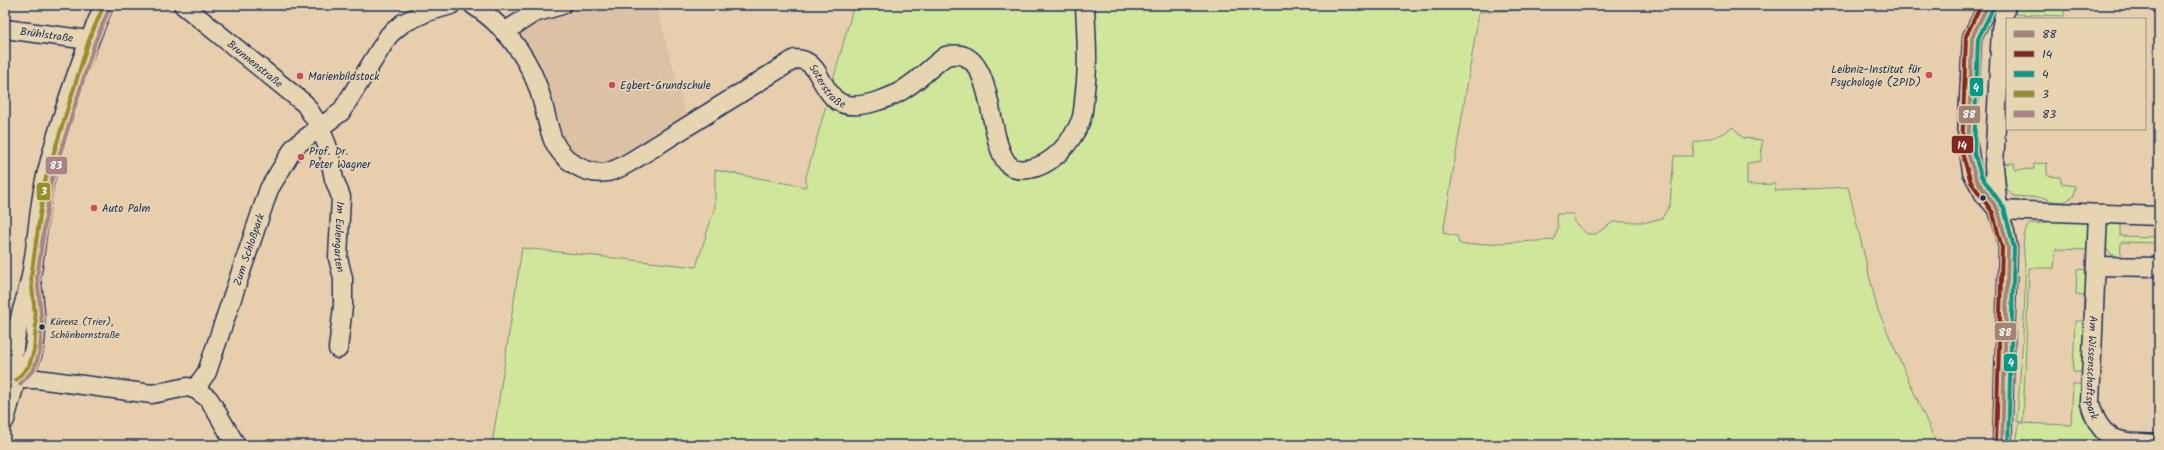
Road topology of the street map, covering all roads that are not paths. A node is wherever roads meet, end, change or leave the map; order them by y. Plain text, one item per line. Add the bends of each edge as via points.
1 (104, 5) edge
2 (184, 5) edge
3 (451, 5) edge
4 (473, 5) edge
5 (562, 5) edge
6 (1085, 5) edge
7 (1988, 5) edge
8 (2006, 5) edge
9 (5, 29) edge
10 (504, 32) junction
11 (89, 40) junction
12 (320, 127) junction
13 (1998, 210) junction
14 (2098, 214) junction
15 (2159, 216) edge
16 (2096, 266) junction
17 (2159, 267) edge
18 (338, 349) dead end
19 (11, 379) edge
20 (195, 390) junction
21 (6, 411) edge
22 (2159, 444) edge
23 (236, 445) edge
24 (2002, 445) edge

1 - 11 street
2 - 12 street, Brunnenstraße via 305,104
3 - 12 street, Zum Schloßpark via 403,23 389,35 341,112
4 - 10 street, Soterstraße via 490,16
5 - 10 street via 534,13
6 - 10 street, Soterstraße via 1086,88 1081,118 1068,140 1049,162 1036,168 1021,170 1014,169 1008,164 1001,150 976,64 969,57 953,54 946,56 910,86 897,93 871,103 853,106 837,101 829,93 816,69 807,61 796,59 635,159 610,172 588,170 569,161 556,145 536,81 521,54
7 - 13 street via 1972,37 1967,139 1972,172 1981,190
8 - 13 street via 2001,30 1996,107 1994,166
9 - 11 street, Brühlstraße
11 - 19 street via 45,181 31,277 23,303
12 - 18 street, Im Eulengarten via 341,197 338,258 343,278 343,306
12 - 20 street, Zum Schloßpark via 295,146 269,189 207,372
13 - 14 street
13 - 24 street via 2008,248
14 - 15 street
14 - 16 street, Am Wissenschaftspark
16 - 17 street
16 - 22 street, Am Wissenschaftspark via 2090,395 2092,411 2101,427 2117,440
19 - 20 street via 43,380 152,394 187,387
19 - 21 street
20 - 23 street via 209,399

